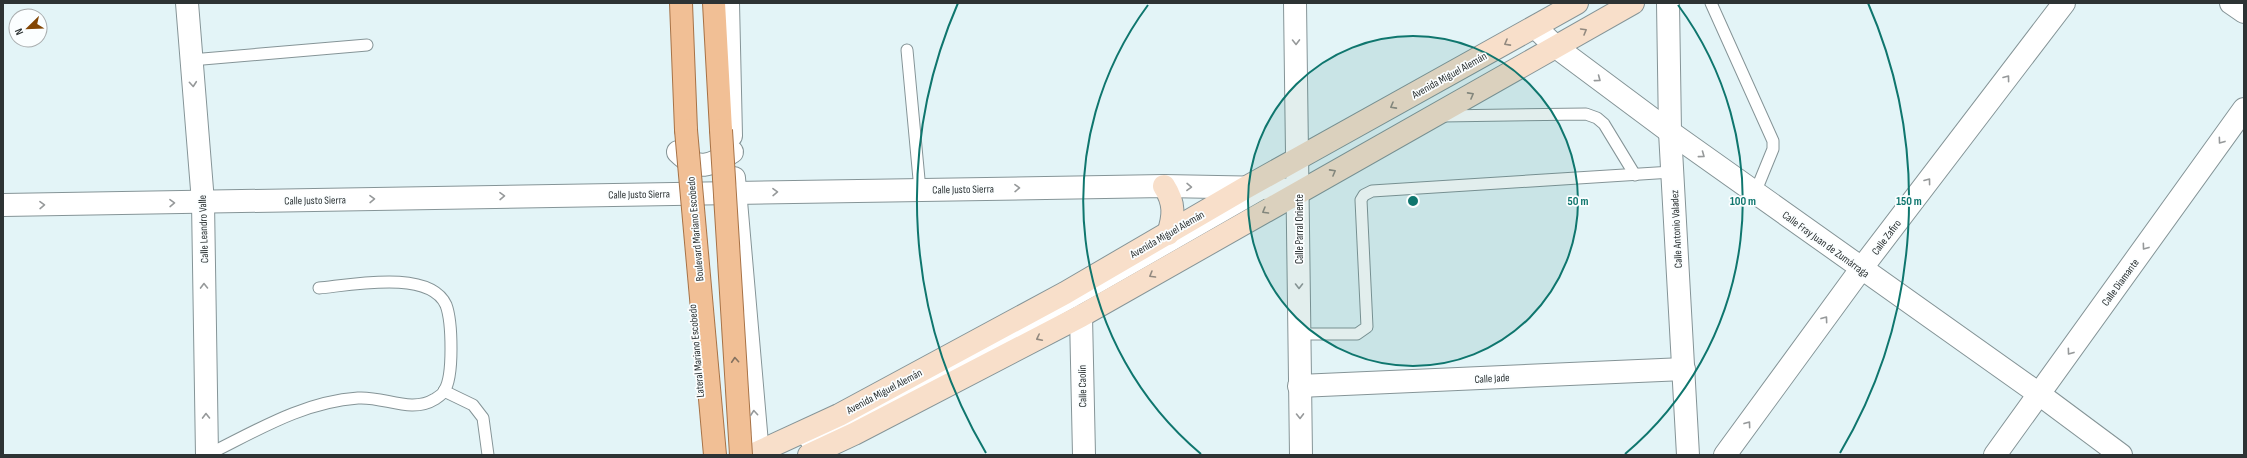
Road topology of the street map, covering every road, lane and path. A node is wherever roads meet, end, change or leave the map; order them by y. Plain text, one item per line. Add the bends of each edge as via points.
1 (187, 3) edge
2 (670, 3) edge
3 (681, 3) edge
4 (714, 3) edge
5 (728, 3) edge
6 (1295, 3) edge
7 (1578, 3) edge
8 (1633, 3) edge
9 (1668, 3) edge
10 (1711, 3) edge
11 (2064, 3) edge
12 (2231, 3) edge
13 (2244, 12) edge
14 (1535, 27) junction
15 (367, 46) dead end
16 (1556, 47) junction
17 (907, 50) dead end
18 (191, 60) junction
19 (2244, 109) edge
20 (1433, 116) junction
21 (1670, 132) junction
22 (678, 152) junction
23 (732, 152) junction
24 (1672, 172) junction
25 (1299, 175) junction
26 (1634, 175) junction
27 (1164, 186) junction
28 (1245, 188) junction
29 (1271, 188) junction
30 (920, 190) junction
31 (683, 193) junction
32 (736, 193) junction
33 (1755, 193) junction
34 (203, 202) junction
35 (3, 205) edge
36 (1168, 234) junction
37 (1861, 269) junction
38 (319, 288) dead end
39 (1081, 316) junction
40 (1300, 334) junction
41 (1684, 369) junction
42 (1299, 386) junction
43 (444, 391) junction
44 (2039, 394) junction
45 (757, 454) edge
46 (207, 455) edge
47 (488, 455) edge
48 (705, 455) edge
49 (715, 455) edge
50 (809, 455) edge
51 (1084, 455) edge
52 (1301, 455) edge
53 (1688, 455) edge
54 (1725, 455) edge
55 (1995, 455) edge
56 (2121, 455) edge

1 - 18 street, Calle Leandro Valle
2 - 22 street, Lateral Mariano Escobedo
3 - 49 main road, Boulevard Mariano Escobedo, bridge via 686,130
45 -> 4 main road, bridge via 721,130
5 - 23 street
6 -> 25 street, Calle Parral Oriente
7 - 14 main road, Avenida Miguel Alemán
16 -> 8 main road, Avenida Miguel Alemán
9 - 21 street, Calle Antonio Valadez
10 - 33 lane via 1773,141 1773,149
37 -> 11 street, Calle Zafiro
12 - 13 street
14 - 16 street, Calle Fray Juan de Zumárraga
14 -> 25 main road, Avenida Miguel Alemán
15 - 18 lane
20 -> 16 main road, Avenida Miguel Alemán
16 -> 21 street, Calle Fray Juan de Zumárraga
17 - 30 lane
18 -> 34 street, Calle Leandro Valle
19 -> 44 street, Calle Diamante
25 -> 20 main road, Avenida Miguel Alemán
20 - 26 lane via 1586,114 1604,124
21 - 24 street, Calle Antonio Valadez
21 -> 33 street, Calle Fray Juan de Zumárraga
22 - 23 street via 695,165 719,161
22 - 31 street, Lateral Mariano Escobedo
23 - 32 street
24 - 26 lane
24 - 41 street, Calle Antonio Valadez
25 - 28 main road, Avenida Miguel Alemán
25 - 29 street, Calle Justo Sierra
25 -> 39 main road, Avenida Miguel Alemán
25 -> 40 street, Calle Parral Oriente
26 - 40 lane via 1372,190 1361,200 1367,327 1357,334
27 -> 28 street, Calle Justo Sierra
30 -> 27 street, Calle Justo Sierra
27 - 36 main road via 1172,199 1174,210
28 - 29 street, Calle Justo Sierra
28 - 36 main road, Avenida Miguel Alemán
29 - 45 lane via 956,367 831,431
32 -> 30 street, Calle Justo Sierra
31 - 32 street, Calle Justo Sierra
34 -> 31 street, Calle Justo Sierra
31 - 48 street, Lateral Mariano Escobedo
45 -> 32 street
33 - 37 street, Calle Fray Juan de Zumárraga
35 -> 34 street, Calle Justo Sierra
46 -> 34 street, Calle Leandro Valle
36 - 45 main road, Avenida Miguel Alemán via 870,399
37 - 44 street, Calle Fray Juan de Zumárraga
54 -> 37 street, Calle Zafiro
38 - 43 lane via 394,282 421,285 442,296 447,308 451,367
39 -> 50 main road, Avenida Miguel Alemán
39 - 51 street, Calle Caolín
40 - 42 street, Calle Parral Oriente
41 - 42 street, Calle Jade
41 - 53 street, Calle Antonio Valadez
42 -> 52 street, Calle Parral Oriente
43 - 46 lane via 436,399 425,403 405,405 360,397 313,405
43 - 47 lane via 473,405 483,418
44 - 55 street, Calle Diamante
44 - 56 street, Calle Fray Juan de Zumárraga

